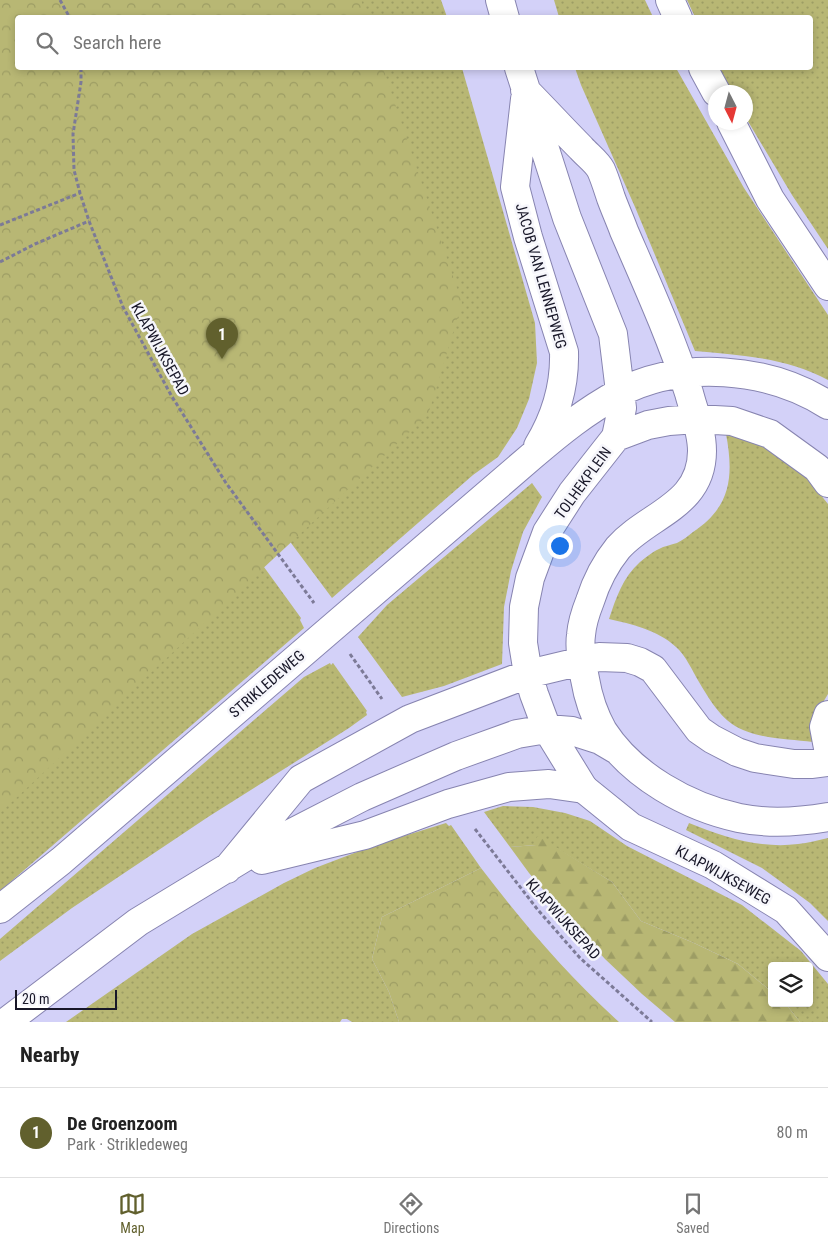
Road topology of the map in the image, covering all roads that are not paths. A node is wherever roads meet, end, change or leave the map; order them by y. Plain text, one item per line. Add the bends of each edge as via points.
1 (500, 0) edge
2 (670, 0) edge
3 (504, 15) edge
4 (677, 15) edge
5 (705, 70) edge
6 (522, 79) edge
7 (712, 85) edge
8 (735, 130) edge
9 (828, 286) edge
10 (682, 373) junction
11 (620, 392) junction
12 (828, 405) edge
13 (697, 419) junction
14 (616, 437) junction
15 (532, 456) junction
16 (828, 483) edge
17 (581, 660) junction
18 (528, 674) junction
19 (828, 715) edge
20 (547, 729) junction
21 (828, 748) edge
22 (618, 750) junction
23 (828, 762) edge
24 (584, 789) junction
25 (828, 817) edge
26 (227, 868) junction
27 (0, 909) edge
28 (828, 957) edge
29 (6, 1022) edge

1 - 3 main road
2 - 4 main road
5 - 7 main road
6 - 10 main road via 600,168
6 - 11 main road via 567,218 613,334
6 - 15 main road, JACOB VAN LENNEPWEG via 515,187 564,352 558,402
8 - 9 main road via 770,199
10 - 11 main road
10 - 12 main road via 752,376 807,393
10 - 13 main road
11 - 14 main road, TOLHEKPLEIN via 622,408
11 - 15 main road via 578,417
13 - 14 main road, TOLHEKPLEIN via 648,425
13 - 16 main road, TOLHEKPLEIN via 732,421 770,434 817,468
13 - 17 main road via 702,453 700,472 694,486 684,498 619,547 604,568 584,622
14 - 18 main road, TOLHEKPLEIN via 572,493 547,532 539,552 524,607 523,643
15 - 27 main road, STRIKLEDEWEG via 61,861
17 - 18 main road
17 - 22 main road via 597,720
17 - 23 main road via 599,656 627,658 653,669 699,730 736,752 794,764
18 - 20 main road, TOLHEKPLEIN
18 - 26 main road via 410,719 301,779
19 - 21 main road via 824,727
20 - 22 main road via 585,733
20 - 24 main road, TOLHEKPLEIN
20 - 26 main road via 492,742 362,797
22 - 25 main road via 662,786 696,804 737,818 797,821
24 - 26 main road via 549,784 509,787 448,804 365,835
24 - 28 main road, KLAPWIJKSEWEG via 631,827 713,865 786,910
26 - 29 main road via 138,922

